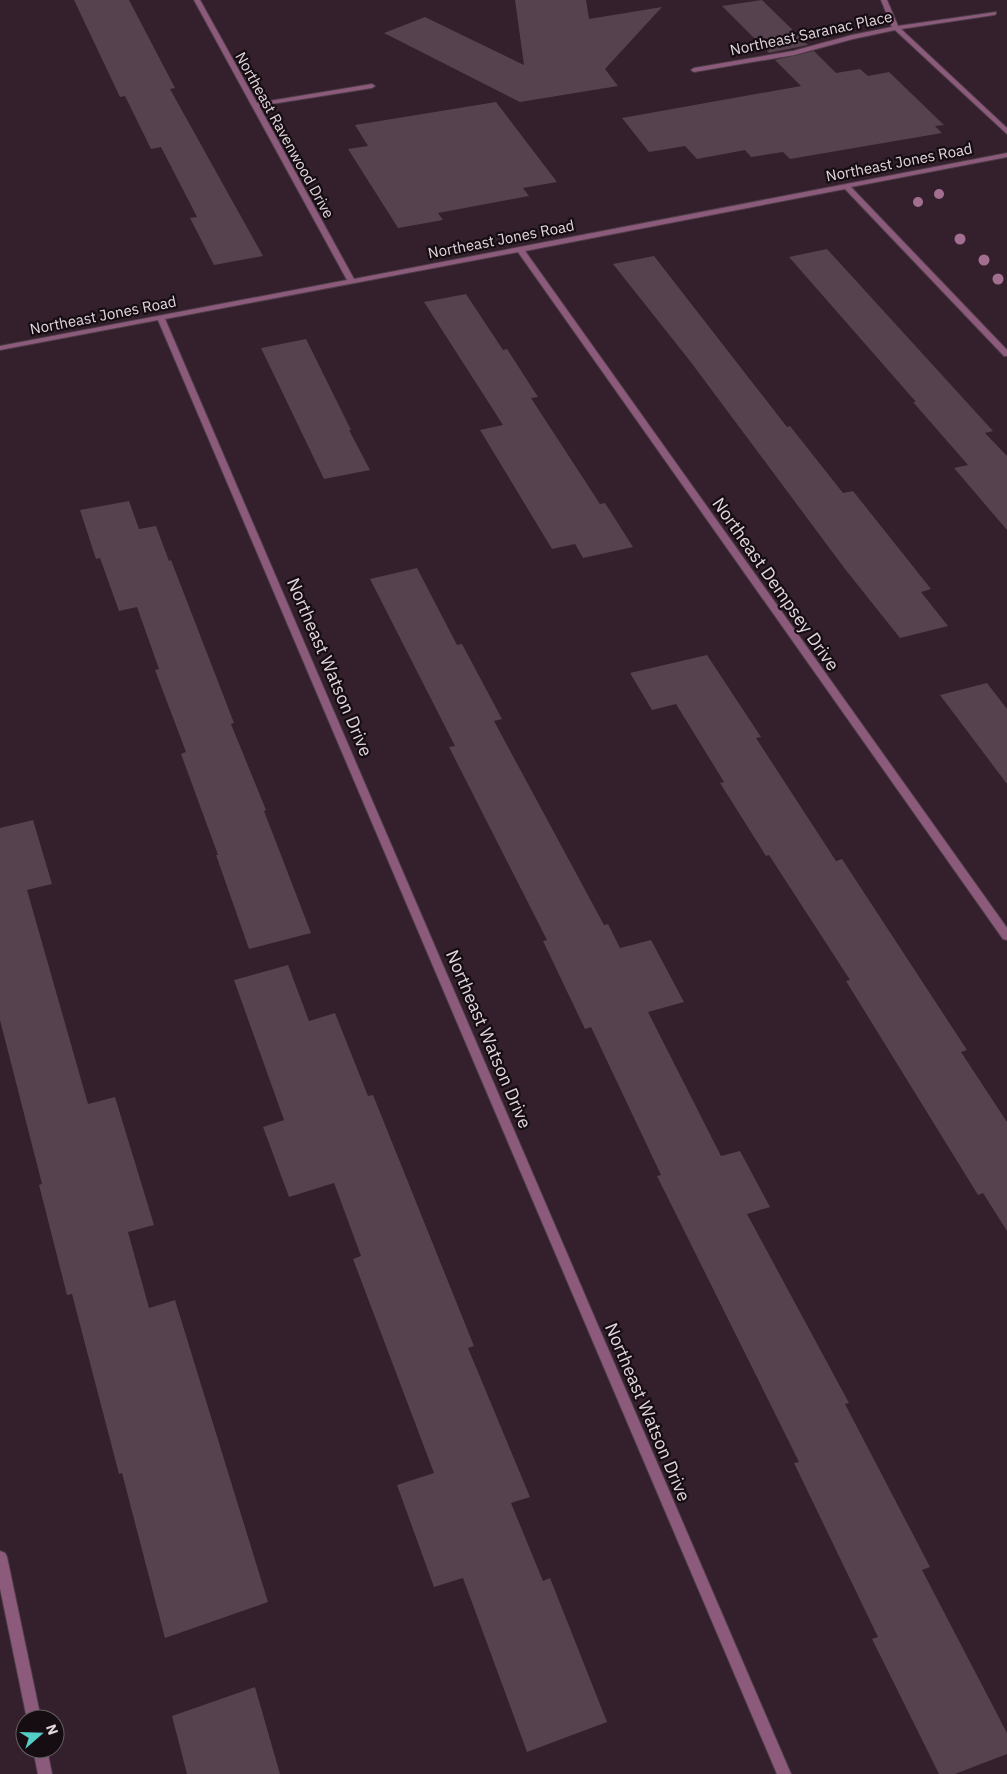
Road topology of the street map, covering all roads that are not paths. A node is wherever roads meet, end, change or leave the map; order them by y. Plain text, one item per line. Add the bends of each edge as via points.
1 (197, 0) edge
2 (884, 0) edge
3 (994, 13) dead end
4 (896, 28) junction
5 (694, 70) dead end
6 (372, 86) dead end
7 (254, 106) junction
8 (1007, 132) edge
9 (1007, 155) edge
10 (846, 186) junction
11 (520, 250) junction
12 (351, 281) junction
13 (162, 318) junction
14 (0, 348) edge
15 (1007, 354) edge
16 (1007, 936) edge
17 (0, 1557) edge
18 (32, 1709) edge
19 (42, 1759) edge
20 (45, 1774) edge
21 (784, 1774) edge

1 - 7 street, Northeast Ravenwood Drive
2 - 4 street
3 - 4 street, Northeast Saranac Place
4 - 5 street, Northeast Saranac Place via 794,53
4 - 8 street
6 - 7 street
7 - 12 street, Northeast Ravenwood Drive
9 - 10 street, Northeast Jones Road
10 - 11 street, Northeast Jones Road
10 - 15 street
11 - 12 street, Northeast Jones Road
11 - 16 street, Northeast Dempsey Drive
12 - 13 street, Northeast Jones Road
13 - 14 street, Northeast Jones Road
13 - 21 street, Northeast Watson Drive
17 - 18 street
19 - 20 street

